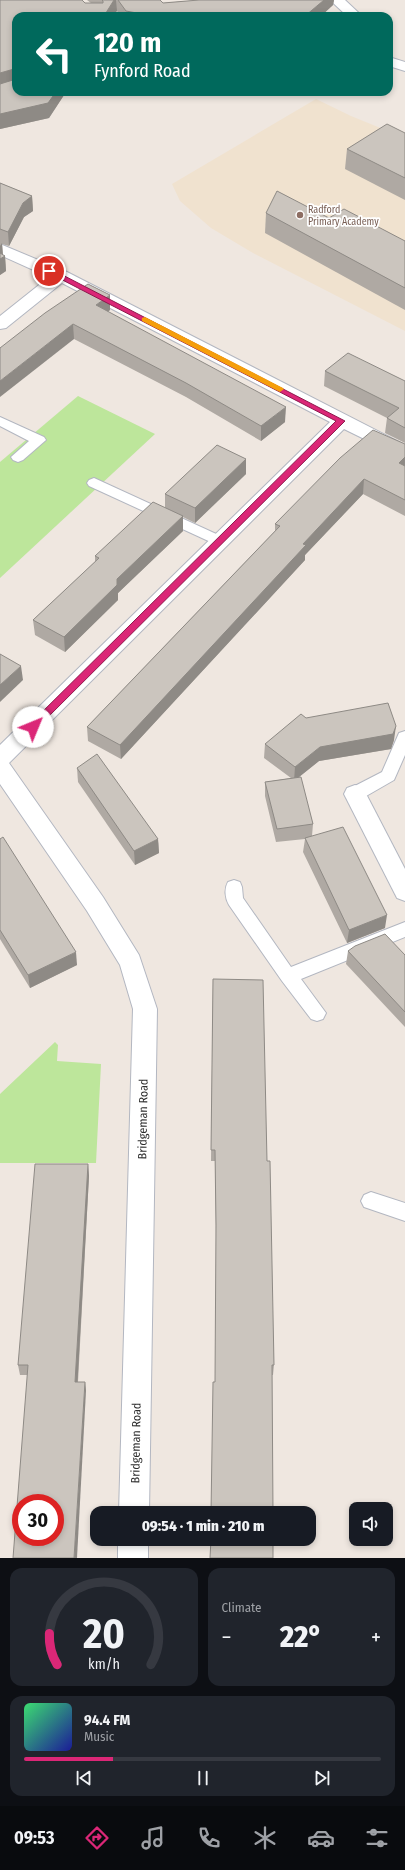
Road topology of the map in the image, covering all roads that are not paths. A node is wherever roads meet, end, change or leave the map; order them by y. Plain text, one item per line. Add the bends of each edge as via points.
1 (337, 0) edge
2 (350, 12) edge
3 (393, 62) edge
4 (405, 67) edge
5 (0, 249) edge
6 (61, 276) junction
7 (0, 324) edge
8 (0, 421) edge
9 (341, 421) junction
10 (405, 453) edge
11 (18, 457) dead end
12 (94, 483) dead end
13 (220, 541) junction
14 (405, 737) edge
15 (0, 759) edge
16 (0, 766) edge
17 (355, 794) joint
18 (234, 886) dead end
19 (405, 891) edge
20 (405, 930) edge
21 (288, 976) junction
22 (317, 1013) dead end
23 (371, 1201) dead end
24 (405, 1212) edge
25 (134, 1506) edge
26 (133, 1546) edge
27 (133, 1558) edge

1 - 2 street
3 - 4 street
5 - 6 street
6 - 7 street
6 - 9 street
8 - 11 lane via 39,440
9 - 10 street
9 - 13 street
12 - 13 lane
13 - 15 street
14 - 17 lane via 388,776
16 - 25 street, Bridgeman Road via 95,904 131,962 145,1009
17 - 19 street
18 - 21 lane via 235,900
20 - 21 lane
21 - 22 lane
23 - 24 lane
26 - 27 street

